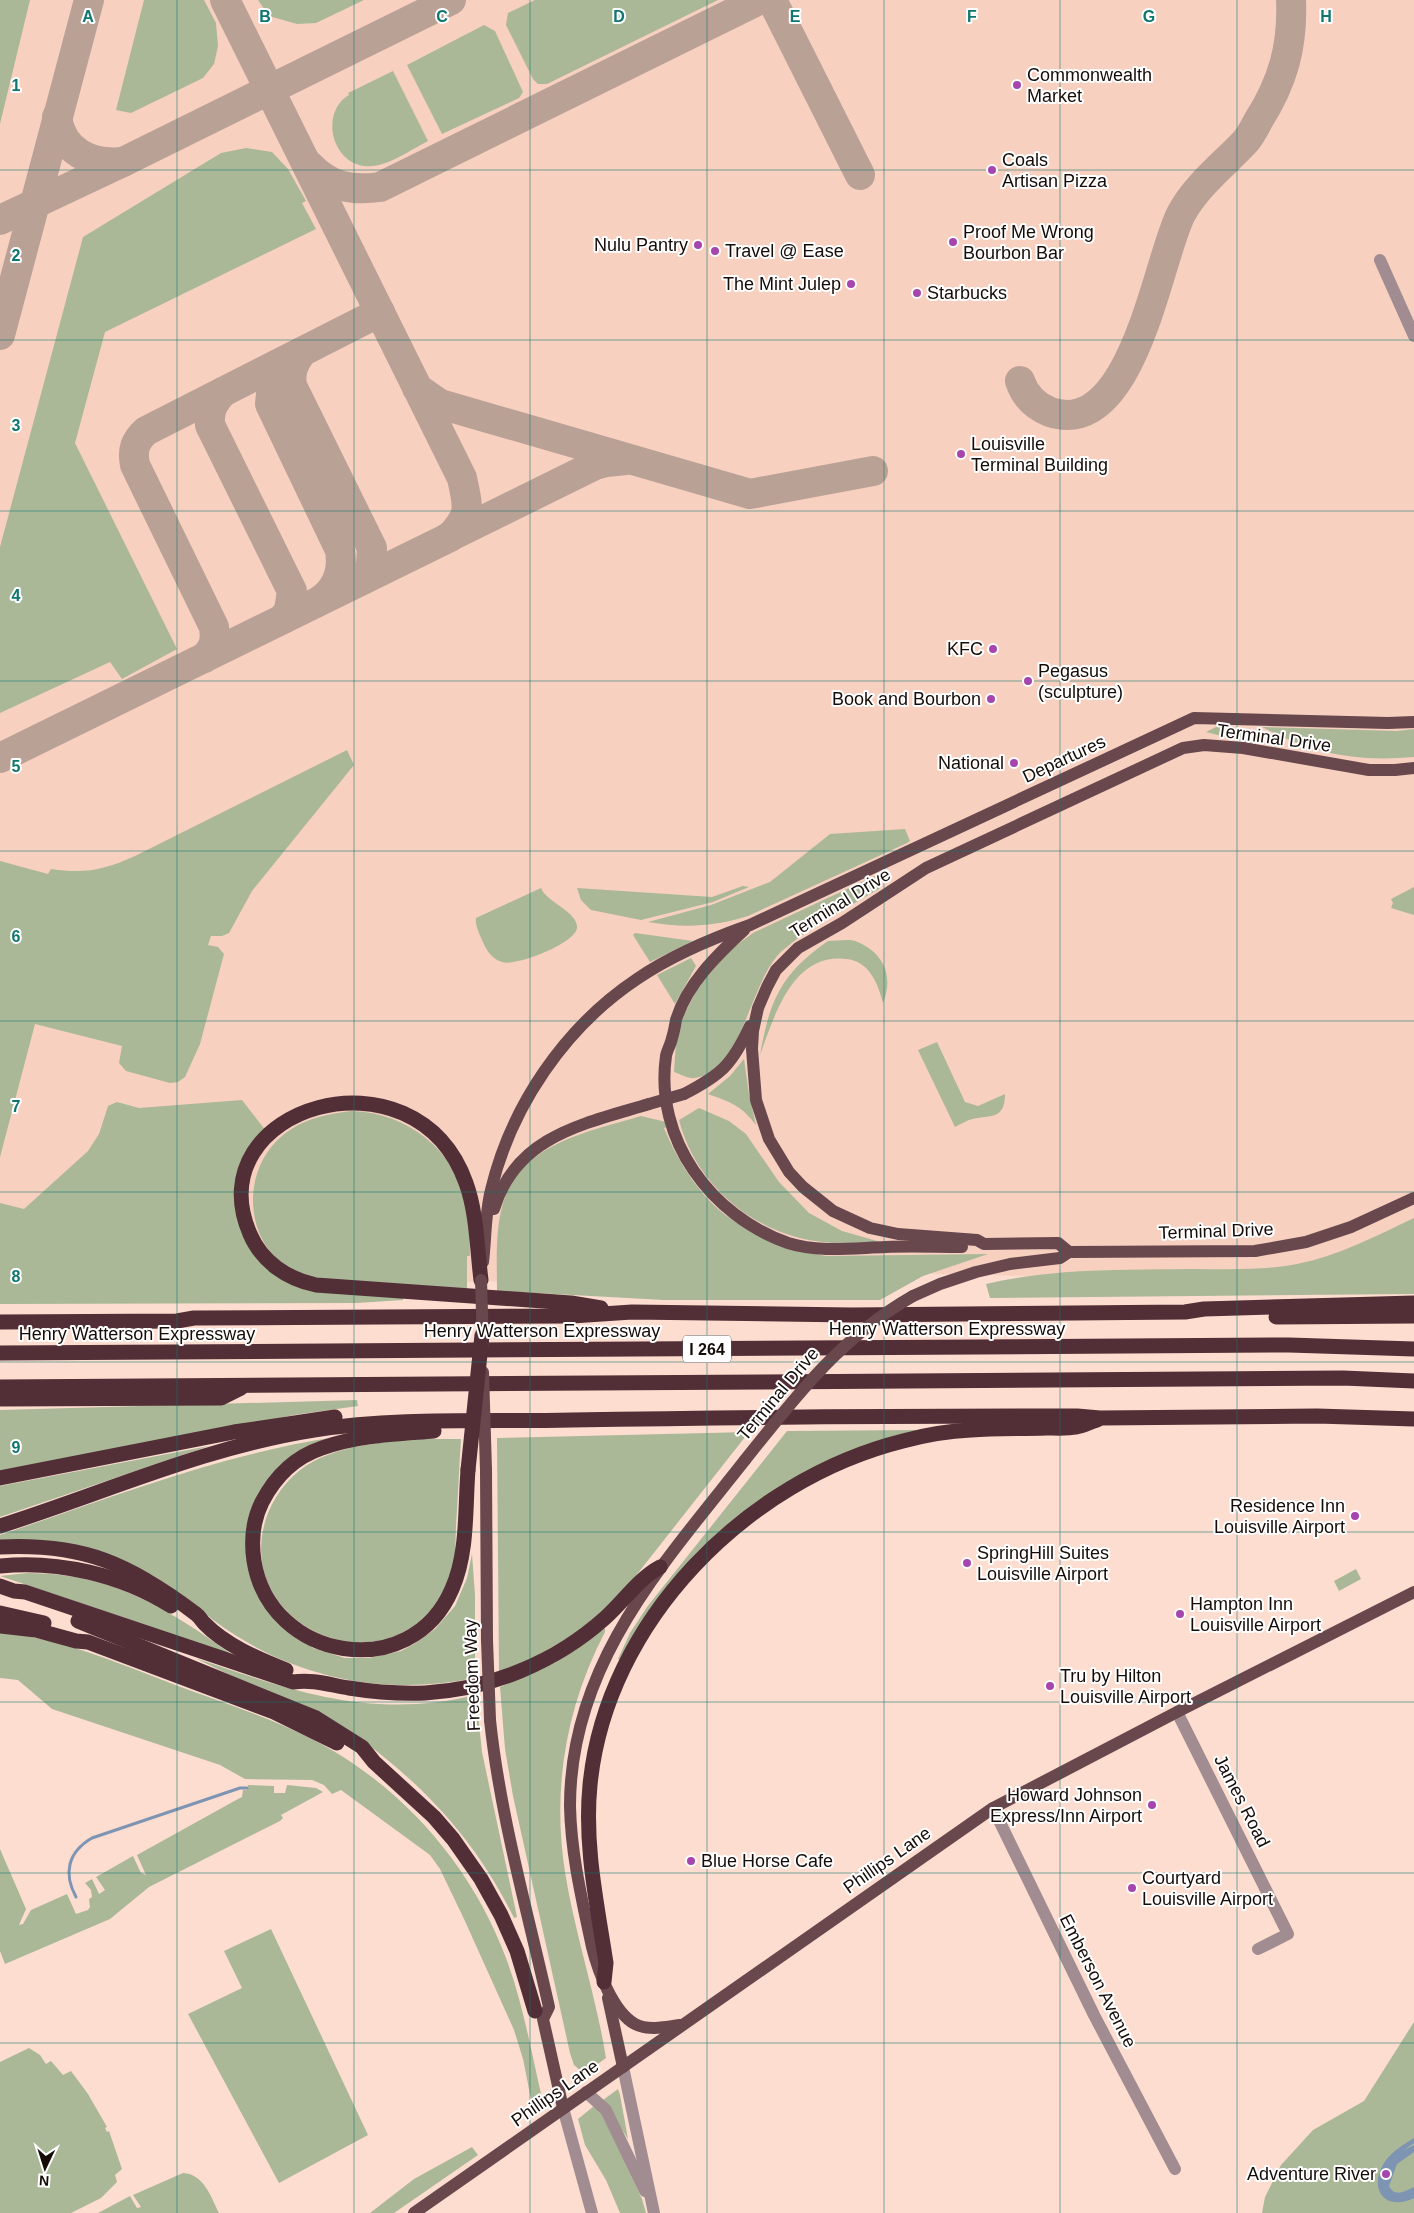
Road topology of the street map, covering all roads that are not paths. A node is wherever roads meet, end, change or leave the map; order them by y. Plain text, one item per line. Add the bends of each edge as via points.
1 (1380, 260) dead end
2 (1414, 336) edge
3 (1414, 722) edge
4 (1414, 768) edge
5 (750, 925) junction
6 (758, 1008) junction
7 (1414, 1198) edge
8 (487, 1232) junction
9 (984, 1244) junction
10 (1069, 1252) junction
11 (481, 1280) junction
12 (1414, 1303) edge
13 (632, 1312) junction
14 (1184, 1312) junction
15 (0, 1314) edge
16 (1414, 1316) edge
17 (194, 1318) junction
18 (0, 1322) edge
19 (482, 1335) junction
20 (1414, 1348) edge
21 (0, 1353) edge
22 (1414, 1381) edge
23 (248, 1385) junction
24 (0, 1387) edge
25 (0, 1398) edge
26 (1100, 1418) junction
27 (1414, 1419) edge
28 (433, 1422) junction
29 (477, 1422) junction
30 (0, 1478) edge
31 (0, 1526) edge
32 (0, 1547) edge
33 (6, 1566) edge
34 (660, 1567) junction
35 (7, 1589) edge
36 (1414, 1592) edge
37 (0, 1613) edge
38 (203, 1622) junction
39 (0, 1626) edge
40 (88, 1642) junction
41 (305, 1680) junction
42 (1177, 1712) junction
43 (374, 1762) junction
44 (993, 1808) junction
45 (1258, 1949) dead end
46 (604, 1982) junction
47 (539, 2015) junction
48 (680, 2025) junction
49 (623, 2066) junction
50 (586, 2092) junction
51 (563, 2108) junction
52 (1175, 2169) dead end
53 (653, 2210) edge
54 (414, 2213) edge
55 (592, 2213) edge

1 - 2 street
3 - 5 main road, Departures via 1194,718
4 - 6 main road, Terminal Drive via 1369,770 1243,748 1204,745 1183,748 926,868 798,948 776,970
5 - 8 main road, Departures via 648,972 614,996 576,1033 538,1081 517,1117 491,1190
5 - 9 main road via 698,979 677,1018 666,1054 666,1097 675,1135 706,1189 733,1214 771,1236 798,1245 835,1249
6 - 8 main road, bridge via 737,1052 714,1078 684,1094 564,1132 530,1151 514,1168 498,1195
6 - 9 main road, Terminal Drive via 752,1049 756,1100 769,1139 789,1172 802,1186 833,1211 870,1228 898,1234 977,1240
7 - 10 main road, Terminal Drive via 1306,1242 1255,1251
8 - 11 main road, Freedom Way
9 - 10 main road, Terminal Drive via 1058,1243
10 - 34 main road, Terminal Drive, bridge via 1060,1258 1010,1264 940,1284 878,1318 827,1361
11 - 13 highway via 466,1182 446,1146 406,1115 369,1104 323,1105 284,1123 270,1134 252,1158 243,1187 246,1224 265,1258 295,1279 316,1285 572,1303
11 - 19 main road, Freedom Way, bridge
12 - 14 highway
13 - 14 highway via 861,1315
13 - 17 highway via 572,1316
14 - 16 highway via 1204,1318
15 - 17 highway via 176,1312
17 - 18 highway via 177,1321
19 - 29 highway, bridge via 468,1470 462,1554 451,1591 435,1616 400,1642 376,1649 347,1650 318,1643 294,1630 281,1618 264,1594 253,1553 254,1529 268,1492 284,1472 323,1447 360,1438 452,1430
19 - 47 main road, Freedom Way, bridge via 490,1720 504,1806 549,2007
20 - 21 highway, Henry Watterson Expressway / I 264 via 1290,1345
22 - 23 highway, I 264 via 1343,1378
23 - 24 highway, I 264
23 - 25 highway via 221,1398
26 - 27 highway via 1317,1416
26 - 29 highway via 779,1416
26 - 46 highway via 1076,1427 934,1434 858,1454 808,1476 769,1500 728,1532 694,1567 658,1611 621,1674 594,1760 589,1838 606,1963
28 - 29 highway
28 - 30 highway via 341,1417 308,1420
28 - 31 highway via 344,1426 245,1444
32 - 38 highway via 37,1545 93,1554 135,1572
33 - 38 highway via 60,1567 126,1583 195,1621
34 - 41 highway via 646,1575 588,1632 548,1658 494,1682 446,1691 405,1694
34 - 46 main road, Terminal Drive via 627,1616 599,1669 583,1717 573,1766 570,1805 575,1865 596,1964
35 - 41 highway via 25,1592 293,1682
35 - 43 highway via 22,1598 316,1718 362,1747
36 - 42 main road, Phillips Lane
37 - 40 highway via 54,1626 82,1636
38 - 41 highway via 232,1644
39 - 40 highway via 36,1630
40 - 43 highway via 274,1712 324,1734 358,1756
42 - 44 main road, Phillips Lane
42 - 45 street, James Road via 1288,1934
43 - 47 highway via 434,1817 481,1879 517,1951
44 - 48 main road, Phillips Lane
44 - 52 street, Emberson Avenue via 1094,2016
46 - 48 main road via 622,2014 636,2024 649,2028
46 - 49 main road
47 - 51 main road, Freedom Way
48 - 49 main road, Phillips Lane
49 - 50 main road, Phillips Lane
49 - 53 street
50 - 51 main road, Phillips Lane
50 - 53 street via 606,2110
51 - 54 main road, Phillips Lane
51 - 55 street

